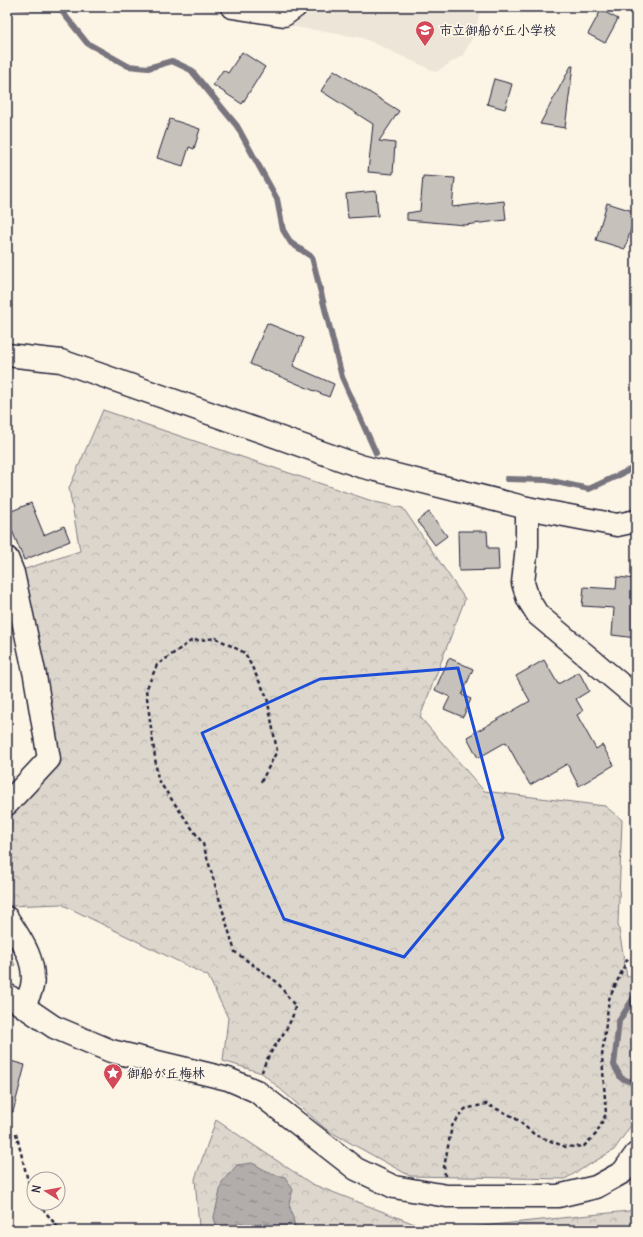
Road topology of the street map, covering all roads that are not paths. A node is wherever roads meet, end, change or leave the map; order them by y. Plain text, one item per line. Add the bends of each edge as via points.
1 (232, 7) edge
2 (295, 7) edge
3 (7, 355) edge
4 (527, 508) junction
5 (636, 521) edge
6 (7, 558) edge
7 (636, 697) edge
8 (7, 804) edge
9 (7, 918) edge
10 (15, 1000) edge
11 (636, 1154) edge

1 - 2 street via 284,15
3 - 4 street via 61,361 360,466
4 - 5 street via 617,526
4 - 7 street via 527,546 523,583 528,599 538,615
6 - 8 street via 13,573 35,676 49,759
9 - 10 street via 21,940 33,968 32,988
10 - 11 street via 54,1027 111,1051 228,1079 256,1091 356,1169 394,1187 447,1196 558,1196 596,1187 623,1172

